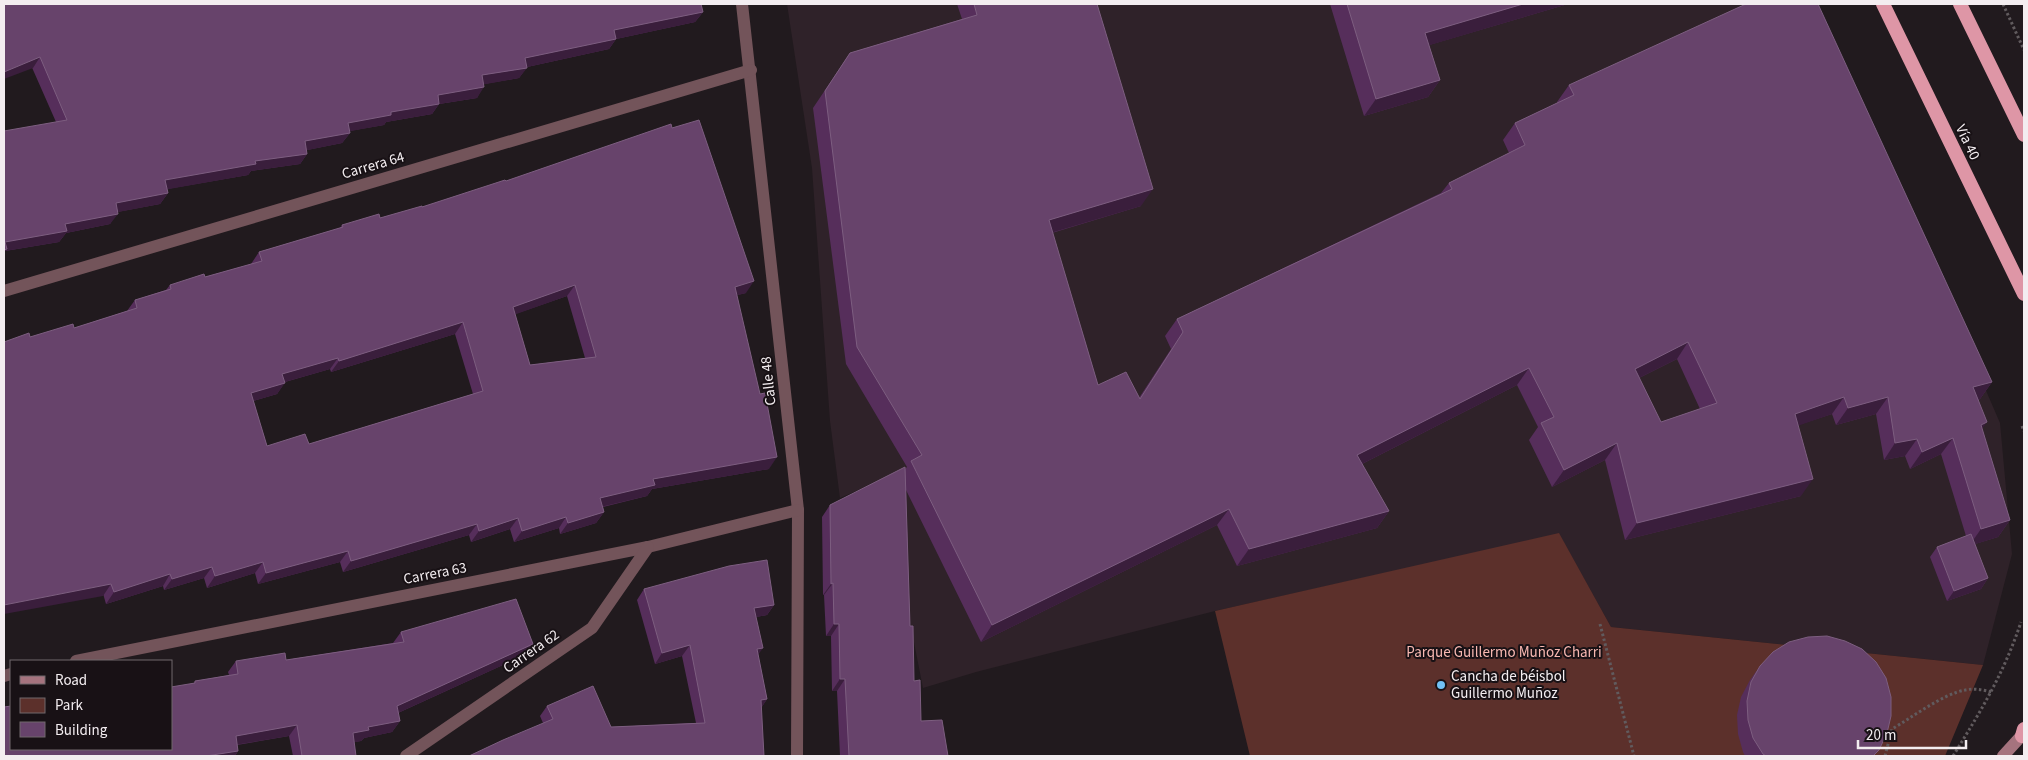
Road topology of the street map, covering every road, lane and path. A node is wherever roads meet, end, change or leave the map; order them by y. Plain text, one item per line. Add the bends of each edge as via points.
1 (742, 4) edge
2 (1883, 4) edge
3 (1960, 4) edge
4 (2003, 4) edge
5 (2024, 50) edge
6 (751, 70) junction
7 (2024, 136) edge
8 (4, 291) edge
9 (2024, 294) edge
10 (2022, 426) dead end
11 (2024, 430) edge
12 (798, 510) junction
13 (648, 547) junction
14 (2021, 622) dead end
15 (1600, 624) dead end
16 (81, 660) edge
17 (1992, 692) junction
18 (2024, 733) edge
19 (406, 756) edge
20 (797, 756) edge
21 (1634, 756) edge
22 (1885, 756) edge
23 (1953, 756) edge
24 (2002, 756) edge

1 - 6 street, Calle 48
2 - 9 highway, Vía 40
3 - 7 highway
4 - 5 path
6 - 8 street, Carrera 64
6 - 12 street, Calle 48
10 - 11 path
12 - 13 street, Carrera 63
12 - 20 street, Calle 48
13 - 16 street, Carrera 63
13 - 19 street, Carrera 62 via 592,628
14 - 17 path
15 - 21 path
17 - 22 path via 1978,689 1951,694 1892,730
17 - 23 path
18 - 24 main road

